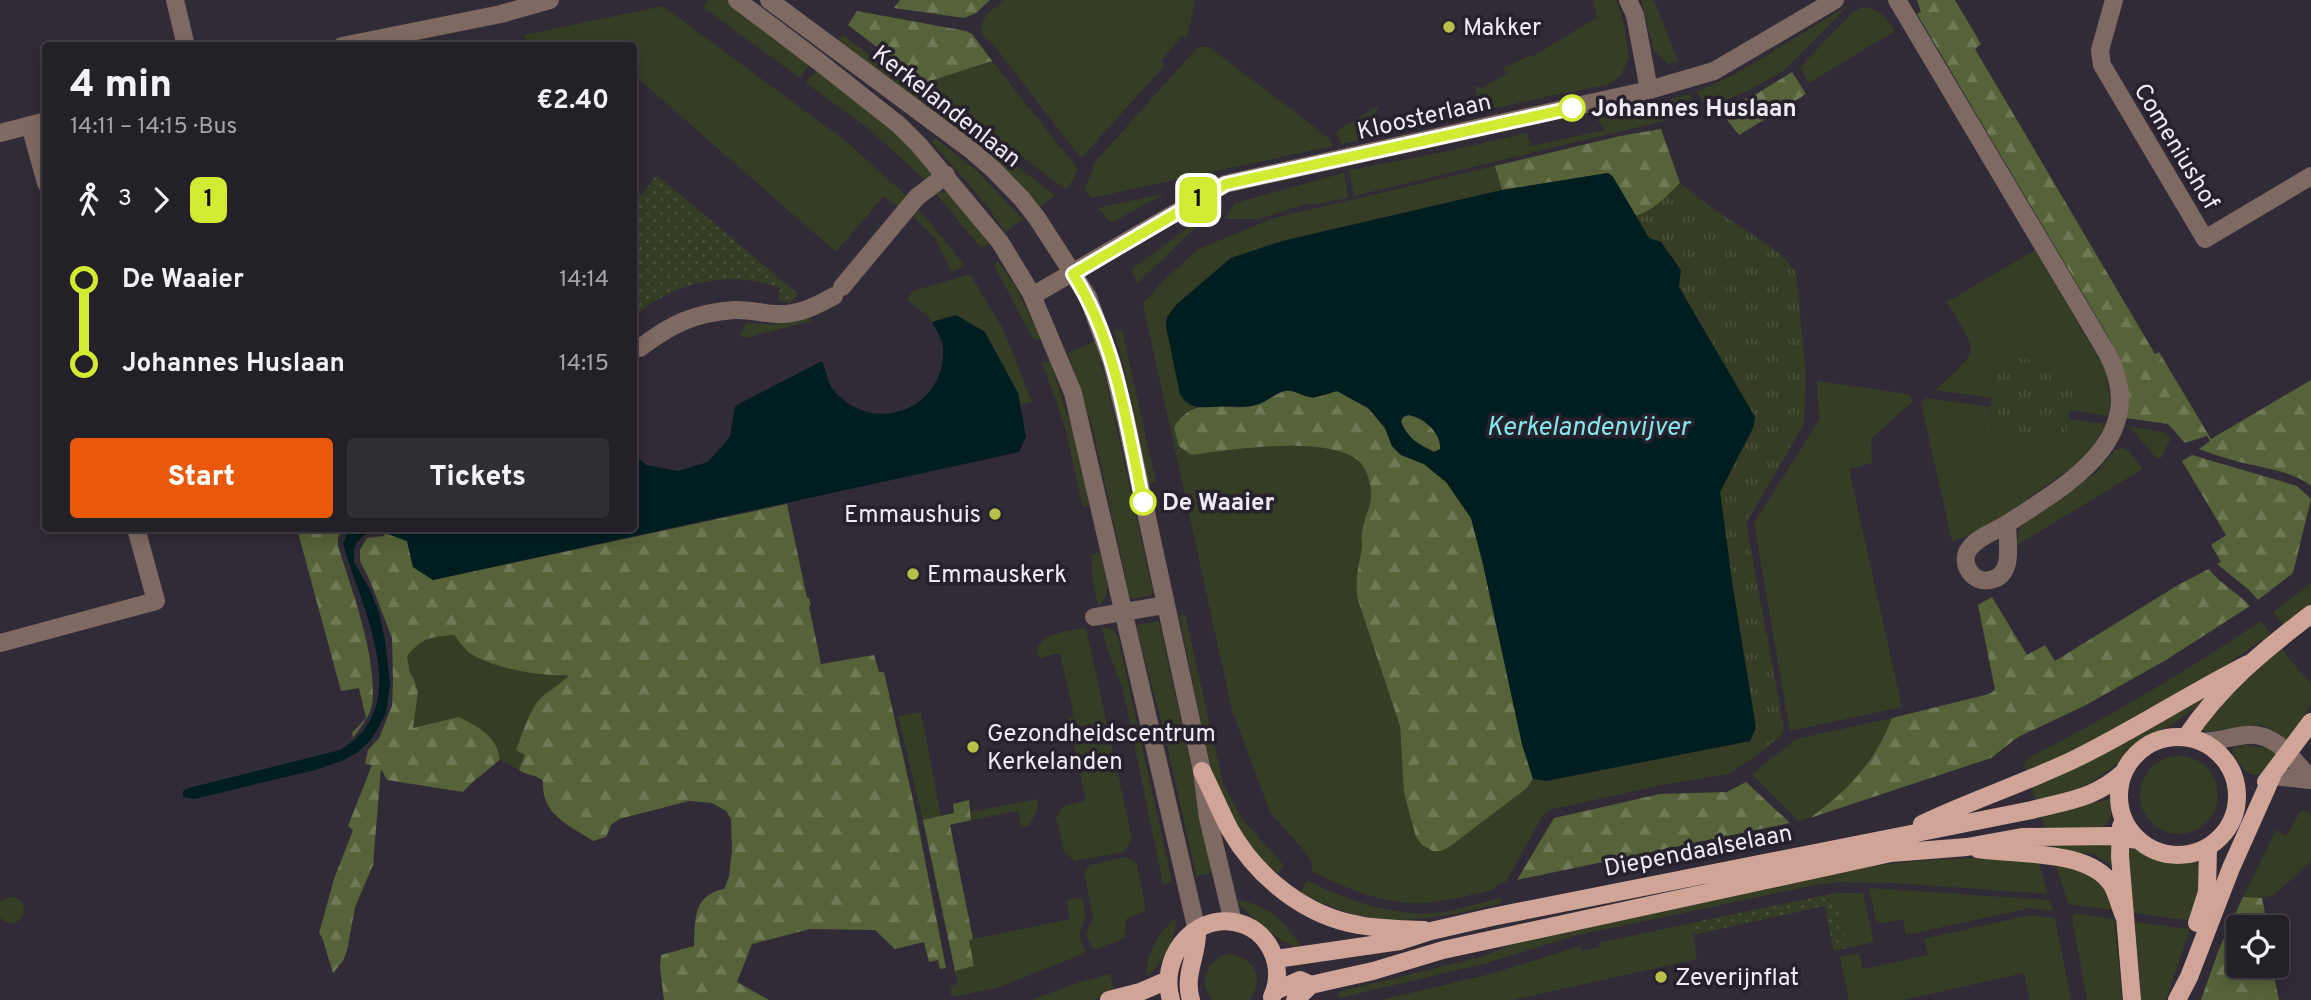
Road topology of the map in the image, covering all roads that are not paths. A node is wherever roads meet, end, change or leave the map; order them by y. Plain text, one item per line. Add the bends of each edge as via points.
1 (175, 0) edge
2 (550, 0) edge
3 (737, 0) edge
4 (769, 0) edge
5 (1628, 0) edge
6 (1835, 0) edge
7 (1897, 0) edge
8 (2114, 0) edge
9 (185, 42) edge
10 (362, 42) edge
11 (1649, 90) junction
12 (38, 123) edge
13 (0, 133) edge
14 (42, 153) edge
15 (946, 175) junction
16 (2311, 176) edge
17 (1073, 274) junction
18 (1032, 296) junction
19 (640, 348) dead end
20 (2007, 524) dead end
21 (137, 532) edge
22 (1165, 605) junction
23 (1122, 612) junction
24 (2311, 614) edge
25 (1094, 617) dead end
26 (0, 643) edge
27 (2248, 664) junction
28 (2311, 722) edge
29 (2194, 739) junction
30 (2289, 753) junction
31 (1202, 771) junction
32 (2124, 772) junction
33 (2272, 776) junction
34 (2311, 780) edge
35 (2236, 812) junction
36 (1901, 834) junction
37 (2130, 838) junction
38 (1967, 847) junction
39 (2208, 848) junction
40 (2124, 916) junction
41 (1233, 922) junction
42 (1431, 930) junction
43 (1196, 931) junction
44 (1276, 959) junction
45 (1168, 980) junction
46 (1311, 985) junction
47 (1273, 995) edge
48 (1109, 1000) edge
49 (1171, 1000) edge
50 (1191, 1000) edge
51 (1295, 1000) edge
52 (2132, 1000) edge
53 (2176, 1000) edge

1 - 9 street
2 - 10 street
3 - 15 street, Kerkelandenlaan via 899,125
4 - 17 street, Kerkelandenlaan via 994,170 1037,218
5 - 11 street
6 - 11 street, Kloosterlaan via 1714,71
7 - 20 street via 2107,353 2117,379 2116,421 2100,454
8 - 16 street, Comeniushof via 2101,50 2102,65 2205,239
11 - 17 street, Kloosterlaan via 1226,184
12 - 13 street
12 - 14 street
15 - 18 street, Kerkelandenlaan via 1000,242
15 - 19 street via 917,197 838,291 819,305 793,314 737,310 697,316 664,330
17 - 18 street, Kloosterlaan
17 - 22 street, Kerkelandenlaan via 1088,297 1112,363
18 - 23 street, Kerkelandenlaan via 1073,393
21 - 26 street via 156,601
22 - 23 street
22 - 31 street, Kerkelandenlaan
23 - 25 street
23 - 43 street, Kerkelandenlaan
24 - 27 main road
27 - 29 main road via 2209,706
27 - 36 main road via 2096,748
28 - 30 main road
29 - 30 street via 2222,741 2253,735
29 - 32 main road via 2163,739 2143,748
29 - 35 main road via 2228,763 2238,795
30 - 33 main road
30 - 34 street
31 - 41 street, Kerkelandenlaan via 1208,818
31 - 42 main road via 1231,831 1283,893 1321,914 1359,925
32 - 36 main road, Diependaalselaan via 2092,795
32 - 37 main road via 2119,787 2121,814
33 - 34 street
33 - 35 main road
33 - 53 main road
35 - 39 main road via 2219,840
36 - 42 main road, Diependaalselaan
37 - 38 main road, Diependaalselaan via 2022,838
37 - 39 main road via 2175,856
37 - 40 main road
38 - 40 main road via 2081,861 2112,885
38 - 46 main road, Diependaalselaan via 1891,853 1443,950
39 - 53 main road via 2204,904 2179,974
40 - 52 main road
41 - 43 main road
41 - 44 main road via 1263,938
42 - 44 main road, Diependaalselaan via 1400,941
43 - 45 main road via 1177,949
43 - 50 main road via 1198,945 1187,982
44 - 47 main road
45 - 48 main road
45 - 49 main road
46 - 47 main road, Diependaalselaan via 1300,981
46 - 51 main road

